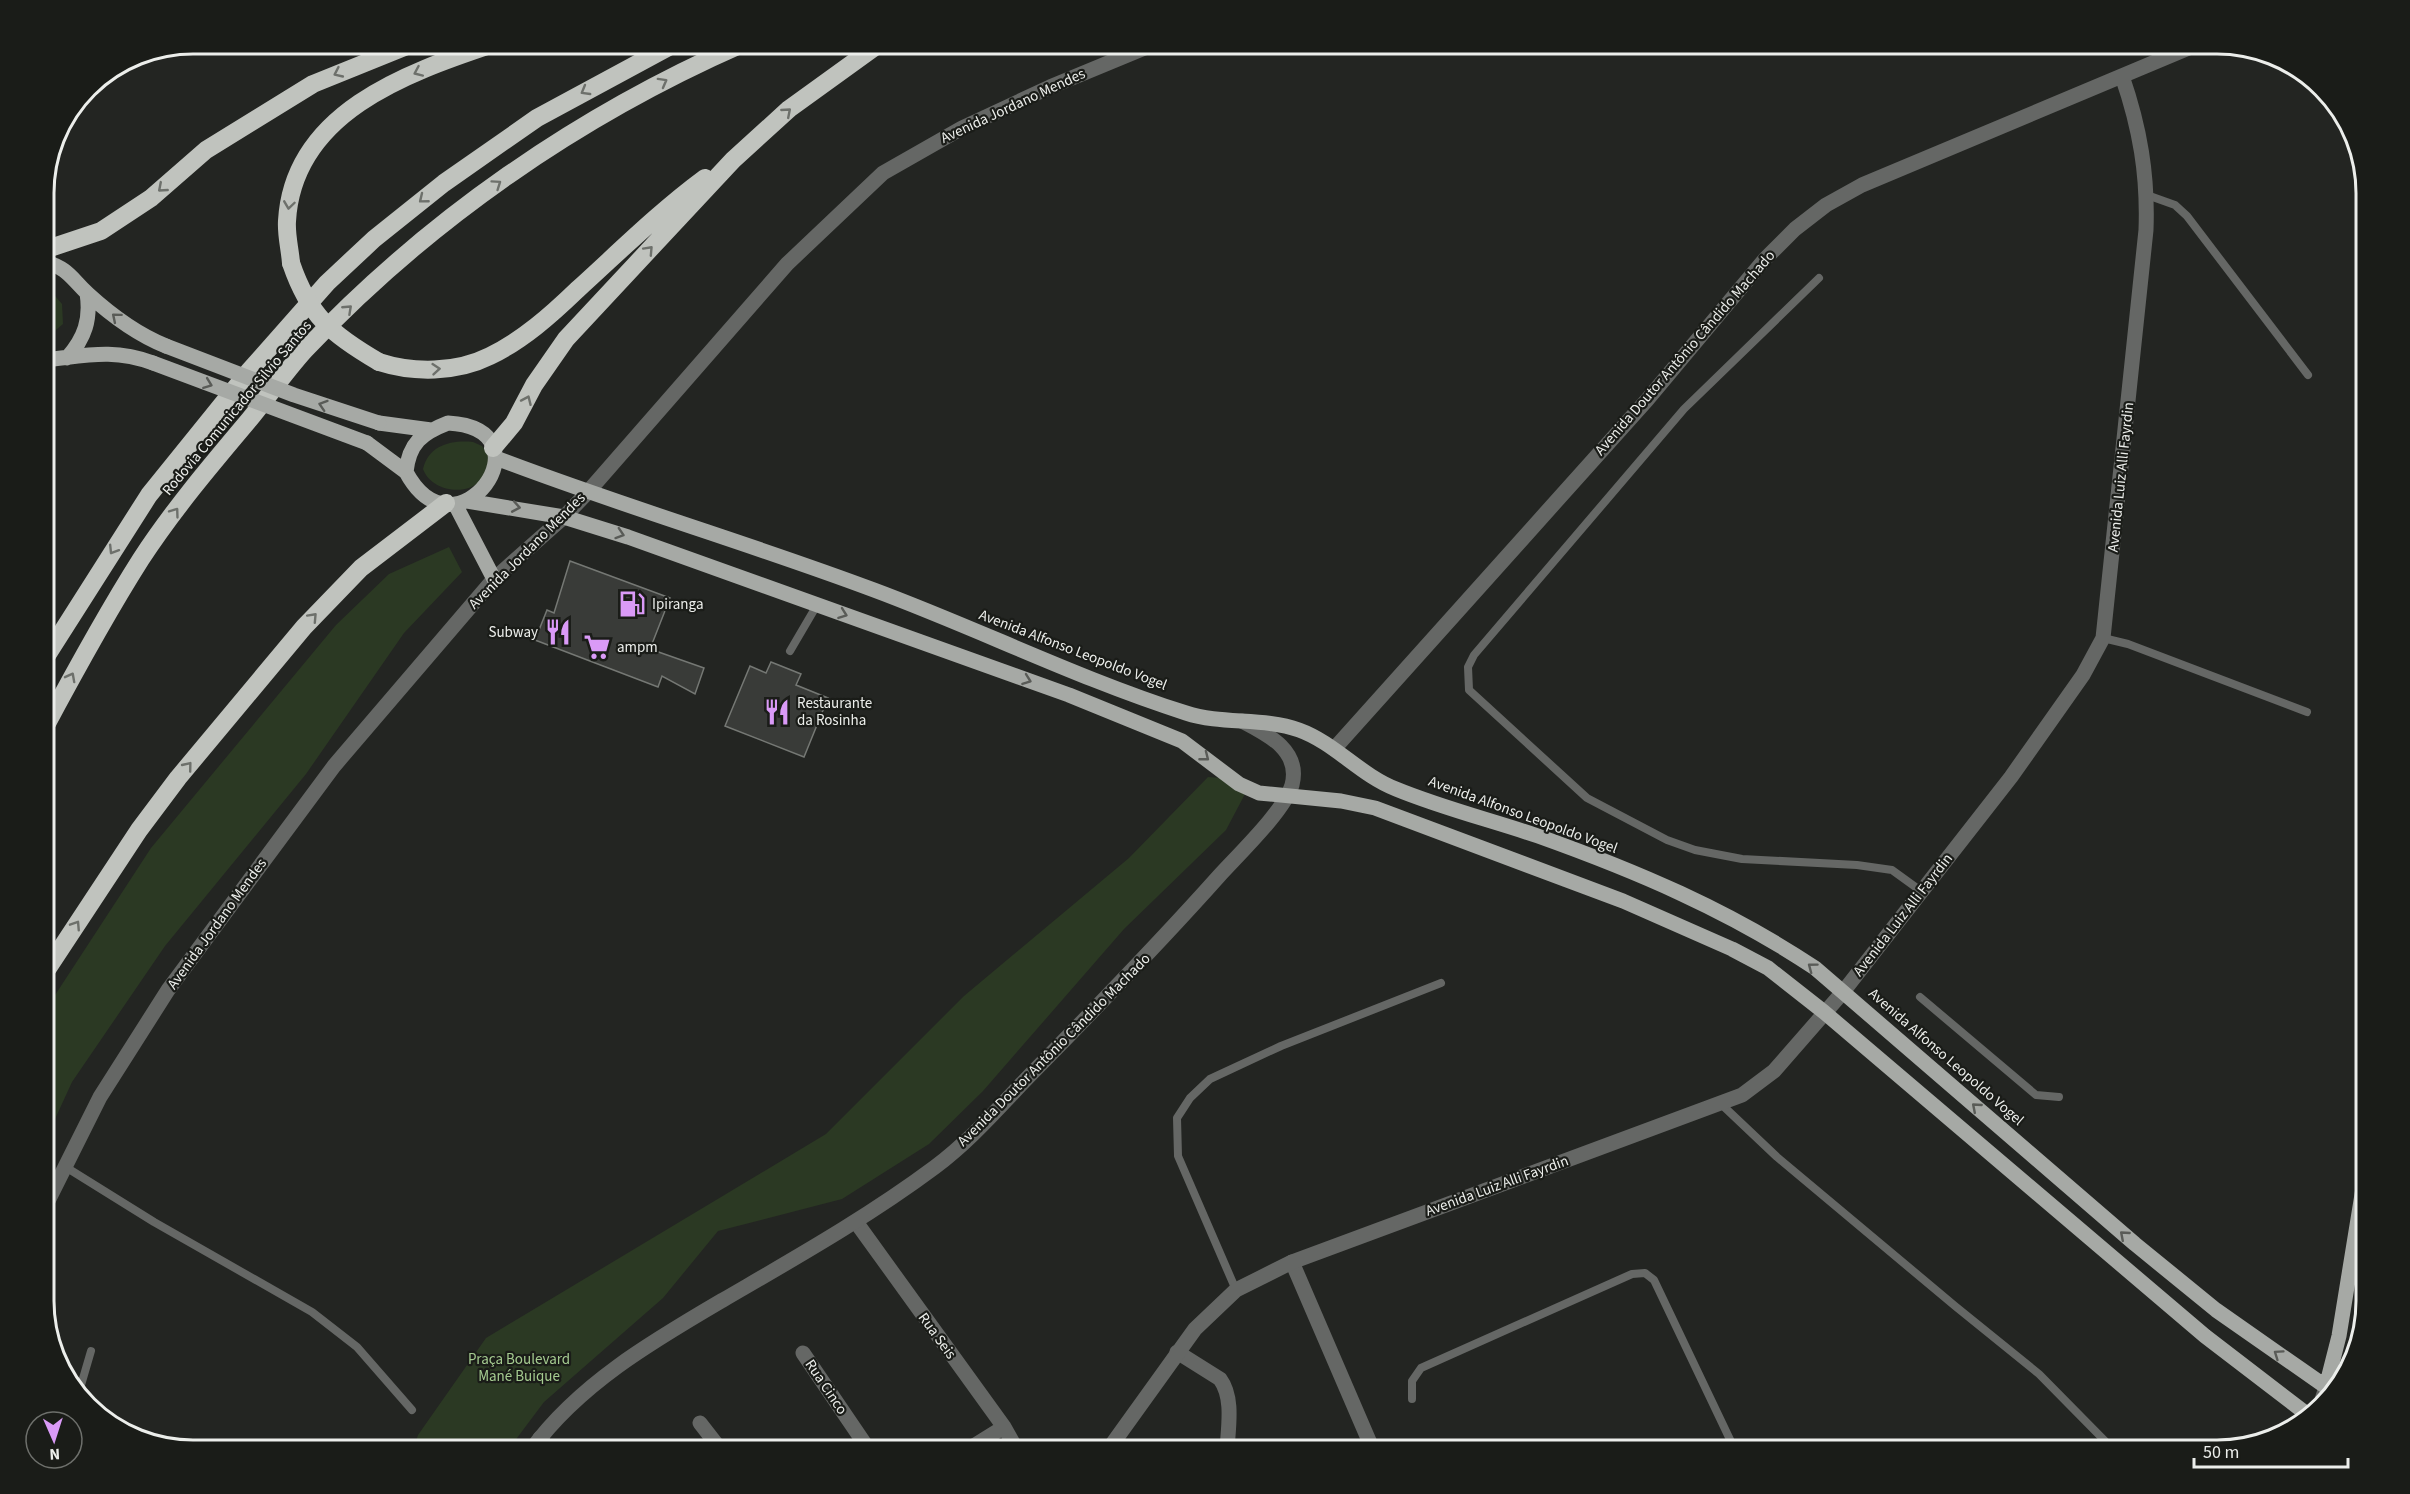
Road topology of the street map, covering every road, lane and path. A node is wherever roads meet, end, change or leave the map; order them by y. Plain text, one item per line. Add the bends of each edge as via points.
1 (387, 54) edge
2 (465, 54) edge
3 (655, 54) edge
4 (719, 54) edge
5 (865, 54) edge
6 (1130, 54) edge
7 (2174, 54) edge
8 (2122, 76) junction
9 (733, 160) junction
10 (2147, 195) junction
11 (54, 248) edge
12 (54, 259) edge
13 (1819, 278) dead end
14 (87, 293) junction
15 (67, 358) junction
16 (54, 359) edge
17 (2308, 375) dead end
18 (430, 430) junction
19 (495, 453) junction
20 (406, 472) junction
21 (587, 493) junction
22 (456, 502) junction
23 (564, 517) junction
24 (494, 579) junction
25 (817, 605) junction
26 (2103, 638) junction
27 (54, 644) edge
28 (790, 651) dead end
29 (54, 710) edge
30 (2307, 712) dead end
31 (1242, 721) junction
32 (1334, 748) junction
33 (1287, 796) junction
34 (1921, 891) junction
35 (54, 959) edge
36 (1441, 983) dead end
37 (1843, 992) junction
38 (1920, 997) dead end
39 (1824, 1012) junction
40 (2059, 1097) dead end
41 (1720, 1104) junction
42 (64, 1165) junction
43 (54, 1187) edge
44 (856, 1222) junction
45 (2356, 1231) edge
46 (1292, 1262) junction
47 (1236, 1290) junction
48 (91, 1351) dead end
49 (1177, 1352) junction
50 (803, 1353) dead end
51 (2329, 1383) edge
52 (81, 1384) edge
53 (2323, 1390) edge
54 (1412, 1399) dead end
55 (412, 1410) dead end
56 (2302, 1411) edge
57 (700, 1423) dead end
58 (1004, 1427) junction
59 (545, 1440) edge
60 (713, 1440) edge
61 (862, 1440) edge
62 (983, 1440) edge
63 (1011, 1440) edge
64 (1115, 1440) edge
65 (1227, 1440) edge
66 (1369, 1440) edge
67 (1731, 1440) edge
68 (2104, 1440) edge

1 -> 11 highway via 313,84 206,150 151,198 101,231
2 -> 9 highway, bridge via 371,93 345,112 319,139 300,167 291,194 287,223 291,263 301,291 318,318 348,344 379,362 400,369 431,370 489,357 524,336 685,193
3 -> 27 highway, Rodovia Comunicador Silvio Santos via 537,118 374,239 327,284 278,337 149,495
29 -> 4 highway, Rodovia Comunicador Silvio Santos via 142,557 196,483 304,352 344,312 418,242 555,142
9 -> 5 highway via 789,109
6 - 21 street, Avenida Jordano Mendes via 962,128 883,173 787,264
7 - 8 street
8 - 10 street, Avenida Luiz Alli Fayrdin via 2136,115
8 - 32 street, Avenida Doutor Antônio Cândido Machado via 1862,185 1826,205 1795,229
19 -> 9 highway via 566,339
10 - 17 lane via 2175,205 2187,216
10 - 26 street, Avenida Luiz Alli Fayrdin
12 - 14 main road
13 - 34 lane via 1684,409 1594,511 1474,656 1468,667 1469,690 1587,798 1667,840 1743,859 1892,870
14 - 15 main road via 89,307 84,334
18 -> 14 main road, bridge via 379,423 166,346 146,338
15 - 16 main road
15 -> 20 main road, bridge via 111,353 136,357 367,443
18 - 19 main road via 448,423 466,424 483,433
18 - 20 main road via 412,447
19 - 21 main road, Avenida Alfonso Leopoldo Vogel
19 - 22 main road via 493,476 483,491
20 - 22 main road via 422,493
21 - 23 street, Avenida Jordano Mendes
21 - 31 main road, Avenida Alfonso Leopoldo Vogel via 874,590 1074,673 1191,715
22 -> 23 main road
22 - 24 main road
35 -> 22 highway via 139,830 283,652 361,568
23 - 24 street, Avenida Jordano Mendes
23 -> 25 main road
24 - 42 street, Avenida Jordano Mendes via 334,766 168,990 100,1097
25 - 28 lane
25 -> 33 main road via 1069,695 1182,741 1239,784
26 - 30 lane
26 - 34 street, Avenida Luiz Alli Fayrdin via 2083,675 2011,777
31 - 32 main road, Avenida Alfonso Leopoldo Vogel via 1299,730
31 - 33 street, Avenida Doutor Antônio Cândido Machado via 1284,748 1292,766 1292,785
37 -> 32 main road, Avenida Alfonso Leopoldo Vogel via 1762,933 1702,902 1540,837 1394,789 1366,774
33 - 39 main road via 1375,808 1623,901 1759,963
33 - 44 street, Avenida Doutor Antônio Cândido Machado via 1166,937 980,1128 937,1165
34 - 37 street, Avenida Luiz Alli Fayrdin
36 - 47 lane via 1281,1046 1210,1080 1190,1098 1177,1118 1178,1156
37 - 39 street, Avenida Luiz Alli Fayrdin
53 -> 37 main road, Avenida Alfonso Leopoldo Vogel via 2135,1244
38 - 40 lane via 2036,1095
39 - 41 street, Avenida Luiz Alli Fayrdin via 1774,1071 1742,1095
39 - 56 main road via 2205,1336
41 - 46 street, Avenida Luiz Alli Fayrdin
41 - 68 lane via 1954,1306 2039,1374
42 - 43 street, Avenida Jordano Mendes
42 - 55 lane via 154,1222 312,1312 357,1347
44 - 58 street, Rua Seis
44 - 59 street, Avenida Doutor Antônio Cândido Machado via 643,1349 573,1403
45 - 51 main road
46 - 47 street, Avenida Luiz Alli Fayrdin
46 - 66 street
47 - 49 street, Avenida Luiz Alli Fayrdin
48 - 52 lane
49 - 64 street, Avenida Luiz Alli Fayrdin
49 - 65 street via 1225,1385 1229,1397
50 - 61 street, Rua Cinco
54 - 67 lane via 1412,1381 1421,1368 1632,1274 1645,1273 1654,1280
57 - 60 street
58 - 62 street
58 - 63 street, Rua Seis

